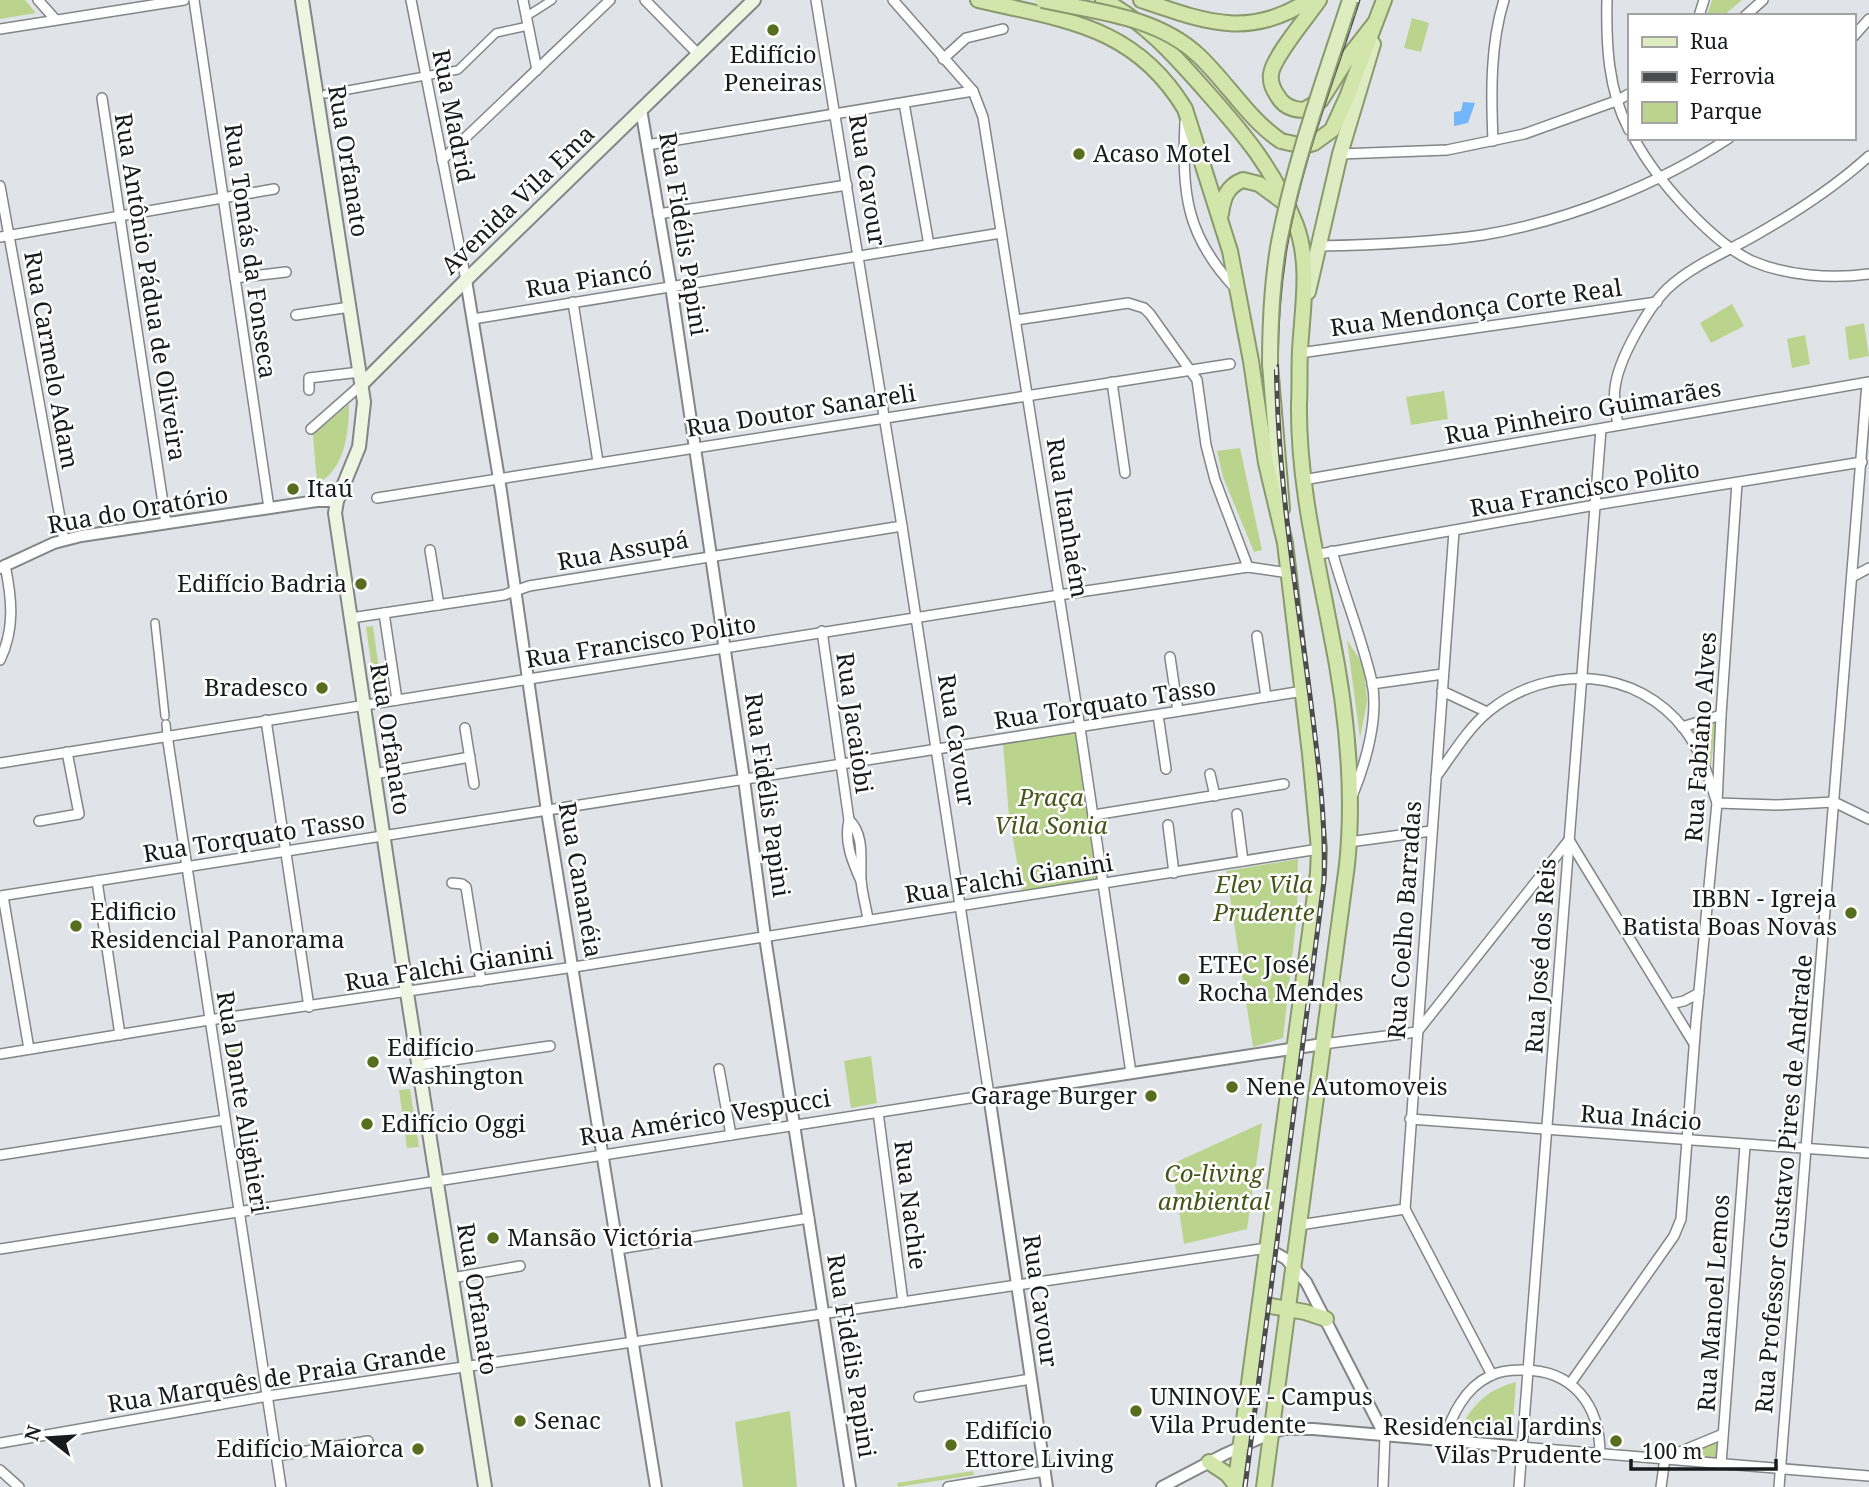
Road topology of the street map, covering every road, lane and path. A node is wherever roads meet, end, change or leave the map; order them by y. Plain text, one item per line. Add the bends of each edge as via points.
1 (37, 0) edge
2 (184, 0) edge
3 (194, 0) edge
4 (302, 0) edge
5 (411, 0) edge
6 (523, 0) edge
7 (552, 0) edge
8 (610, 0) edge
9 (645, 0) edge
10 (754, 0) edge
11 (816, 0) edge
12 (893, 0) edge
13 (978, 0) edge
14 (1042, 0) edge
15 (1103, 0) edge
16 (1141, 0) edge
17 (1308, 0) edge
18 (1319, 0) edge
19 (1350, 0) edge
20 (1385, 0) edge
21 (1504, 0) edge
22 (1607, 0) edge
23 (1762, 0) edge
24 (167, 1) edge
25 (1747, 14) edge
26 (55, 19) junction
27 (1869, 19) edge
28 (527, 21) junction
29 (1374, 24) junction
30 (0, 29) edge
31 (1003, 29) dead end
32 (1855, 35) edge
33 (698, 54) junction
34 (943, 59) junction
35 (537, 70) junction
36 (425, 76) junction
37 (973, 91) junction
38 (326, 94) dead end
39 (1628, 95) edge
40 (102, 98) dead end
41 (1616, 101) junction
42 (904, 103) junction
43 (642, 109) junction
44 (1185, 110) junction
45 (835, 115) junction
46 (1628, 128) edge
47 (1635, 140) edge
48 (1726, 140) edge
49 (1493, 141) junction
50 (647, 145) junction
51 (1340, 154) junction
52 (1869, 156) edge
53 (442, 160) junction
54 (1659, 178) junction
55 (846, 185) junction
56 (0, 186) edge
57 (274, 189) dead end
58 (223, 198) junction
59 (1286, 204) junction
60 (658, 214) junction
61 (121, 216) junction
62 (1221, 219) junction
63 (1001, 233) junction
64 (4, 236) edge
65 (929, 245) junction
66 (1318, 246) junction
67 (1732, 248) junction
68 (858, 257) junction
69 (286, 272) dead end
70 (1869, 274) edge
71 (235, 278) junction
72 (466, 280) junction
73 (671, 286) junction
74 (1239, 293) junction
75 (573, 302) junction
76 (1657, 302) junction
77 (1305, 303) junction
78 (350, 307) junction
79 (296, 315) dead end
80 (473, 318) junction
81 (1016, 320) junction
82 (1300, 353) junction
83 (1230, 364) dead end
84 (1190, 369) junction
85 (361, 378) junction
86 (1112, 382) junction
87 (1868, 383) edge
88 (309, 390) dead end
89 (1028, 395) junction
90 (884, 417) junction
91 (1618, 425) junction
92 (311, 429) dead end
93 (1601, 429) junction
94 (695, 447) junction
95 (598, 462) junction
96 (1862, 462) junction
97 (1125, 473) dead end
98 (499, 478) junction
99 (1303, 481) junction
100 (1737, 482) junction
101 (377, 498) dead end
102 (337, 501) junction
103 (1595, 505) junction
104 (269, 508) junction
105 (166, 523) junction
106 (902, 526) junction
107 (1454, 531) junction
108 (64, 540) junction
109 (1285, 543) junction
110 (430, 550) dead end
111 (1332, 551) junction
112 (711, 555) junction
113 (1314, 555) junction
114 (3, 567) edge
115 (1248, 567) junction
116 (1869, 568) edge
117 (1289, 573) junction
118 (1852, 577) junction
119 (514, 592) junction
120 (1059, 595) junction
121 (439, 605) junction
122 (384, 613) junction
123 (916, 617) junction
124 (351, 618) junction
125 (155, 623) dead end
126 (822, 631) junction
127 (1258, 636) dead end
128 (725, 647) junction
129 (1170, 657) dead end
130 (0, 660) edge
131 (1443, 674) junction
132 (1581, 677) junction
133 (527, 680) junction
134 (1372, 684) junction
135 (1303, 691) junction
136 (1442, 691) junction
137 (1266, 697) junction
138 (397, 700) junction
139 (364, 705) junction
140 (1178, 711) junction
141 (1487, 712) junction
142 (1158, 715) junction
143 (1721, 715) junction
144 (266, 720) junction
145 (465, 727) dead end
146 (1682, 727) junction
147 (1080, 728) junction
148 (167, 735) junction
149 (937, 751) junction
150 (67, 752) junction
151 (470, 757) junction
152 (0, 762) edge
153 (841, 766) junction
154 (1166, 769) dead end
155 (374, 774) junction
156 (1210, 774) dead end
157 (1435, 778) junction
158 (744, 779) junction
159 (1284, 784) dead end
160 (474, 785) dead end
161 (1215, 796) junction
162 (1351, 799) junction
163 (1834, 802) junction
164 (1717, 803) junction
165 (547, 811) junction
166 (1237, 814) dead end
167 (1094, 815) junction
168 (1869, 819) edge
169 (39, 821) dead end
170 (1168, 825) dead end
171 (1431, 831) junction
172 (384, 837) junction
173 (1569, 840) junction
174 (1349, 842) junction
175 (1319, 849) junction
176 (285, 852) junction
177 (1243, 862) junction
178 (187, 867) junction
179 (1174, 873) junction
180 (97, 881) junction
181 (452, 883) dead end
182 (1103, 883) junction
183 (2, 896) edge
184 (961, 906) junction
185 (868, 919) junction
186 (765, 937) junction
187 (574, 967) junction
188 (481, 981) junction
189 (407, 993) junction
190 (1699, 993) junction
191 (1670, 1004) junction
192 (309, 1007) junction
193 (209, 1020) junction
194 (1416, 1032) junction
195 (120, 1035) junction
196 (1694, 1043) junction
197 (1323, 1044) junction
198 (550, 1046) dead end
199 (1294, 1048) junction
200 (29, 1049) junction
201 (0, 1054) edge
202 (419, 1065) junction
203 (719, 1069) dead end
204 (1131, 1073) junction
205 (989, 1095) junction
206 (878, 1112) junction
207 (1410, 1119) junction
208 (225, 1120) junction
209 (795, 1126) junction
210 (1546, 1130) junction
211 (731, 1135) junction
212 (1687, 1141) junction
213 (1745, 1146) junction
214 (1806, 1150) junction
215 (1869, 1153) edge
216 (0, 1155) edge
217 (603, 1155) junction
218 (437, 1181) junction
219 (1405, 1209) junction
220 (239, 1210) junction
221 (809, 1218) junction
222 (1299, 1225) junction
223 (1267, 1248) junction
224 (0, 1249) edge
225 (618, 1249) junction
226 (520, 1266) dead end
227 (1293, 1266) junction
228 (453, 1278) junction
229 (1017, 1285) junction
230 (903, 1302) junction
231 (1260, 1304) junction
232 (1288, 1308) junction
233 (824, 1314) junction
234 (1326, 1319) junction
235 (633, 1342) junction
236 (467, 1368) junction
237 (1528, 1370) junction
238 (1492, 1375) junction
239 (1031, 1379) junction
240 (1570, 1384) junction
241 (268, 1396) junction
242 (919, 1397) dead end
243 (1378, 1423) junction
244 (1271, 1433) junction
245 (1363, 1434) junction
246 (1723, 1434) junction
247 (1385, 1436) junction
248 (368, 1441) dead end
249 (1443, 1441) junction
250 (0, 1443) edge
251 (1240, 1446) junction
252 (1522, 1447) junction
253 (1600, 1454) junction
254 (276, 1456) junction
255 (0, 1460) edge
256 (1664, 1460) junction
257 (1209, 1462) junction
258 (1721, 1464) junction
259 (1780, 1468) junction
260 (1, 1471) edge
261 (1045, 1471) junction
262 (1869, 1476) edge
263 (1235, 1485) edge
264 (19, 1487) edge
265 (281, 1487) edge
266 (485, 1487) edge
267 (656, 1487) edge
268 (850, 1487) edge
269 (948, 1487) edge
270 (1047, 1487) edge
271 (1162, 1487) edge
272 (1264, 1487) edge
273 (1382, 1487) edge
274 (1519, 1487) edge
275 (1661, 1487) edge
276 (1779, 1487) edge

1 - 26 street
2 - 24 street
3 - 58 street, Rua Tomás da Fonseca
4 - 78 main road, Rua Orfanato
5 - 36 street, Rua Madrid
6 - 28 street
7 - 28 street
8 - 35 street
9 - 33 street
10 - 33 main road, Avenida Vila Ema
11 - 45 street, Rua Cavour
12 - 34 street, Rua Itanhaém
13 - 44 highway via 1110,36 1149,63
14 - 29 highway, bridge via 1118,16 1172,35 1200,57 1260,124 1281,141 1303,146 1332,130
15 - 59 highway via 1170,50 1237,125 1263,160
16 - 17 highway via 1233,25 1265,22
18 - 29 highway via 1271,73 1278,97 1290,108 1304,110 1321,100
19 - 109 main road, bridge via 1292,184 1274,280 1270,364
20 - 29 highway
20 - 51 main road
21 - 49 street via 1492,80
22 - 41 street
23 - 25 street
24 - 26 street
26 - 30 street
27 - 32 street
28 - 35 street
28 - 36 street via 496,33 458,70
31 - 34 street via 966,37
33 - 43 main road, Avenida Vila Ema
34 - 37 street, Rua Itanhaém
35 - 53 street
36 - 38 street
36 - 53 street, Rua Madrid
37 - 42 street
37 - 63 street, Rua Itanhaém via 983,117
39 - 41 street
40 - 61 street, Rua Antônio Pádua de Oliveira
41 - 46 street
41 - 49 street
42 - 45 street
42 - 65 street
43 - 50 street, Rua Fidélis Papini
43 - 72 main road, Avenida Vila Ema
44 - 62 highway
44 - 74 street via 1188,207 1206,253
45 - 50 street
45 - 55 street, Rua Cavour
47 - 54 street
48 - 54 street
49 - 51 street via 1447,150
50 - 60 street, Rua Fidélis Papini
51 - 66 main road
52 - 67 street via 1810,202
53 - 72 street, Rua Madrid
54 - 66 street via 1520,227 1453,239
54 - 67 street
55 - 60 street
55 - 68 street, Rua Cavour
56 - 64 street, Rua Carmelo Adam
57 - 58 street
58 - 61 street
58 - 71 street, Rua Tomás da Fonseca
59 - 62 highway via 1259,184 1243,180 1225,196
59 - 77 highway via 1297,228
60 - 73 street, Rua Fidélis Papini
61 - 64 street
61 - 105 street, Rua Antônio Pádua de Oliveira
62 - 74 highway
63 - 65 street, Rua Piancó
63 - 81 street, Rua Itanhaém
64 - 108 street, Rua Carmelo Adam
65 - 68 street, Rua Piancó
66 - 77 main road
67 - 70 street via 1752,260 1802,274
67 - 76 street via 1678,280
68 - 73 street, Rua Piancó
68 - 90 street, Rua Cavour
69 - 71 street
71 - 104 street, Rua Tomás da Fonseca
72 - 80 street, Rua Cananéia
72 - 85 main road, Avenida Vila Ema
73 - 75 street, Rua Piancó
73 - 94 street, Rua Fidélis Papini
74 - 109 highway via 1266,463
75 - 80 street, Rua Piancó
75 - 95 street
76 - 82 street, Rua Mendonça Corte Real
76 - 91 street via 1618,375
77 - 82 highway
78 - 79 street
78 - 85 main road, Rua Orfanato
80 - 98 street, Rua Cananéia
81 - 84 street via 1136,305 1150,314
81 - 89 street, Rua Itanhaém
82 - 99 highway
83 - 84 street, Rua Doutor Sanareli
84 - 86 street, Rua Doutor Sanareli
84 - 115 street via 1197,380 1215,480
85 - 88 street via 309,378
85 - 92 street, Avenida Vila Ema
85 - 102 main road, Rua Orfanato via 359,447
86 - 89 street, Rua Doutor Sanareli
86 - 97 street
87 - 91 street, Rua Pinheiro Guimarães
87 - 96 street, Rua Professor Gustavo Pires de Andrade
89 - 90 street, Rua Doutor Sanareli
89 - 120 street, Rua Itanhaém
90 - 94 street, Rua Doutor Sanareli
90 - 106 street, Rua Cavour
91 - 93 street, Rua Pinheiro Guimarães
93 - 99 street, Rua Pinheiro Guimarães
93 - 103 street, Rua José dos Reis
94 - 95 street, Rua Doutor Sanareli
94 - 112 street, Rua Fidélis Papini
95 - 98 street, Rua Doutor Sanareli
96 - 100 street, Rua Francisco Polito
96 - 118 street, Rua Professor Gustavo Pires de Andrade
98 - 101 street, Rua Doutor Sanareli
98 - 119 street, Rua Cananéia
99 - 113 highway
100 - 103 street, Rua Francisco Polito
100 - 143 street, Rua Fabiano Alves
102 - 104 street, Rua do Oratório
102 - 124 main road, Rua Orfanato
103 - 107 street, Rua Francisco Polito
103 - 132 street, Rua José dos Reis
104 - 105 street, Rua do Oratório
105 - 108 street, Rua do Oratório
106 - 112 street, Rua Assupá
106 - 123 street, Rua Cavour
107 - 111 street, Rua Francisco Polito
107 - 131 street, Rua Coelho Barradas
108 - 114 street, Rua do Oratório
109 - 117 highway
110 - 121 street
111 - 113 street, Rua Francisco Polito
111 - 134 street
112 - 119 street, Rua Assupá
112 - 128 street, Rua Fidélis Papini
113 - 162 highway via 1336,663
114 - 130 street, Rua do Oratório via 12,615
115 - 117 street, Rua Francisco Polito
115 - 120 street, Rua Francisco Polito
116 - 118 street
117 - 135 highway
118 - 163 street, Rua Professor Gustavo Pires de Andrade
119 - 121 street, Rua Assupá
119 - 133 street, Rua Cananéia
120 - 123 street, Rua Francisco Polito
120 - 147 street, Rua Itanhaém
121 - 122 street, Rua Assupá
122 - 124 street, Rua Assupá
122 - 138 street
123 - 126 street, Rua Francisco Polito
123 - 149 street, Rua Cavour
124 - 139 main road, Rua Orfanato
125 - 148 street, Rua Dante Alighieri
126 - 128 street, Rua Francisco Polito
126 - 153 street, Rua Jacaiobi
127 - 137 street
128 - 133 street, Rua Francisco Polito
128 - 158 street, Rua Fidélis Papini
129 - 140 street
131 - 134 street
131 - 136 street, Rua Coelho Barradas
132 - 141 street via 1527,690
132 - 146 street via 1609,680 1633,690 1669,712
132 - 173 street, Rua José dos Reis
133 - 138 street, Rua Francisco Polito
133 - 165 street, Rua Cananéia
134 - 162 street via 1368,749
135 - 137 street, Rua Torquato Tasso
135 - 175 highway
136 - 141 street
136 - 157 street, Rua Coelho Barradas
137 - 140 street, Rua Torquato Tasso
138 - 139 street, Rua Francisco Polito
139 - 144 street, Rua Francisco Polito
139 - 155 main road, Rua Orfanato
140 - 142 street, Rua Torquato Tasso
141 - 157 street
142 - 147 street, Rua Torquato Tasso
142 - 154 street
143 - 146 street
143 - 164 street, Rua Fabiano Alves
144 - 148 street, Rua Francisco Polito
144 - 176 street
145 - 151 street
146 - 164 street via 1700,756
147 - 149 street, Rua Torquato Tasso
147 - 167 street, Rua Itanhaém
148 - 150 street, Rua Francisco Polito
148 - 178 street, Rua Dante Alighieri
149 - 153 street, Rua Torquato Tasso
149 - 184 street, Rua Cavour
150 - 152 street, Rua Francisco Polito
150 - 169 street via 79,814
151 - 155 street
151 - 160 street
153 - 158 street, Rua Torquato Tasso
153 - 185 street, Rua Jacaiobi via 850,857 861,881
155 - 172 main road, Rua Orfanato
156 - 161 street
157 - 171 street, Rua Coelho Barradas
158 - 165 street, Rua Torquato Tasso
158 - 186 street, Rua Fidélis Papini
159 - 161 street
161 - 167 street
162 - 174 highway
163 - 164 street
163 - 168 street
163 - 214 street, Rua Professor Gustavo Pires de Andrade
164 - 190 street, Rua Fabiano Alves
165 - 172 street, Rua Torquato Tasso
165 - 187 street, Rua Cananéia
166 - 177 street
167 - 182 street, Rua Itanhaém
170 - 179 street
171 - 174 street
171 - 194 street, Rua Coelho Barradas
172 - 176 street, Rua Torquato Tasso
172 - 189 main road, Rua Orfanato
173 - 191 street
173 - 194 street
173 - 210 street, Rua José dos Reis
174 - 197 highway
175 - 177 street, Rua Falchi Gianini
175 - 199 highway
176 - 178 street, Rua Torquato Tasso
176 - 192 street
177 - 179 street, Rua Falchi Gianini
178 - 180 street, Rua Torquato Tasso
178 - 193 street, Rua Dante Alighieri
179 - 182 street, Rua Falchi Gianini
180 - 183 street, Rua Torquato Tasso
180 - 195 street
181 - 188 street via 466,887
182 - 184 street, Rua Falchi Gianini
182 - 204 street, Rua Itanhaém
183 - 200 street
184 - 185 street, Rua Falchi Gianini
184 - 205 street, Rua Cavour
185 - 186 street, Rua Falchi Gianini
186 - 187 street, Rua Falchi Gianini
186 - 209 street, Rua Fidélis Papini
187 - 188 street, Rua Falchi Gianini
187 - 217 street, Rua Cananéia
188 - 189 street, Rua Falchi Gianini
189 - 192 street, Rua Falchi Gianini
189 - 202 main road, Rua Orfanato
190 - 191 street
190 - 196 street, Rua Fabiano Alves
191 - 196 street
192 - 193 street, Rua Falchi Gianini
193 - 195 street, Rua Falchi Gianini
193 - 208 street, Rua Dante Alighieri
194 - 197 street, Rua Américo Vespucci
194 - 207 street, Rua Coelho Barradas
195 - 200 street, Rua Falchi Gianini
196 - 212 street, Rua Fabiano Alves
197 - 199 street, Rua Américo Vespucci
197 - 222 highway
198 - 202 street
199 - 204 street, Rua Américo Vespucci
199 - 223 highway
200 - 201 street, Rua Falchi Gianini
202 - 218 main road, Rua Orfanato
203 - 211 street
204 - 205 street, Rua Américo Vespucci
205 - 206 street, Rua Américo Vespucci
205 - 229 street, Rua Cavour
206 - 209 street, Rua Américo Vespucci
206 - 230 street, Rua Nachie
207 - 210 street, Rua Inácio
207 - 219 street, Rua Coelho Barradas
208 - 216 street
208 - 220 street, Rua Dante Alighieri
209 - 211 street, Rua Américo Vespucci
209 - 221 street, Rua Fidélis Papini
210 - 212 street, Rua Inácio
210 - 237 street, Rua José dos Reis
211 - 217 street, Rua Américo Vespucci
212 - 213 street, Rua Inácio
212 - 240 street, Rua Fabiano Alves via 1681,1219 1674,1236
213 - 214 street, Rua Inácio
213 - 246 street, Rua Manoel Lemos
214 - 215 street, Rua Inácio
214 - 259 street, Rua Professor Gustavo Pires de Andrade
217 - 218 street, Rua Américo Vespucci
217 - 225 street, Rua Cananéia
218 - 220 street, Rua Américo Vespucci
218 - 228 main road, Rua Orfanato
219 - 222 street
219 - 238 street
220 - 224 street, Rua Américo Vespucci
220 - 241 street, Rua Dante Alighieri
221 - 225 street
221 - 233 street, Rua Fidélis Papini
222 - 227 highway
223 - 227 street
223 - 229 street, Rua Marquês de Praia Grande
223 - 231 highway
225 - 235 street, Rua Cananéia
226 - 228 street
227 - 232 highway
227 - 234 street
228 - 236 main road, Rua Orfanato
229 - 230 street, Rua Marquês de Praia Grande
229 - 239 street, Rua Cavour
230 - 233 street, Rua Marquês de Praia Grande
231 - 232 highway
231 - 251 highway
232 - 234 highway
232 - 244 highway
233 - 235 street, Rua Marquês de Praia Grande
233 - 268 street, Rua Fidélis Papini
234 - 243 street
235 - 236 street, Rua Marquês de Praia Grande
235 - 267 street, Rua Cananéia
236 - 241 street, Rua Marquês de Praia Grande
236 - 266 main road, Rua Orfanato
237 - 238 street
237 - 240 street
237 - 252 street, Rua José dos Reis
238 - 249 street via 1464,1398
239 - 242 street
239 - 261 street, Rua Cavour
240 - 253 street via 1596,1419
241 - 250 street, Rua Marquês de Praia Grande
241 - 254 street, Rua Dante Alighieri
243 - 245 street
243 - 247 street
244 - 245 street via 1298,1429
244 - 251 street
244 - 272 highway
245 - 247 street
246 - 256 street
246 - 258 street, Rua Manoel Lemos
247 - 249 street
247 - 273 street
248 - 254 street
249 - 252 street
251 - 257 street
251 - 263 highway
252 - 253 street
252 - 274 street, Rua José dos Reis
253 - 256 street
254 - 265 street, Rua Dante Alighieri
255 - 260 street
256 - 258 street
256 - 275 street
257 - 263 highway
257 - 271 street
258 - 259 street
259 - 262 street
259 - 276 street, Rua Professor Gustavo Pires de Andrade
260 - 264 street
261 - 269 street
261 - 270 street, Rua Cavour

